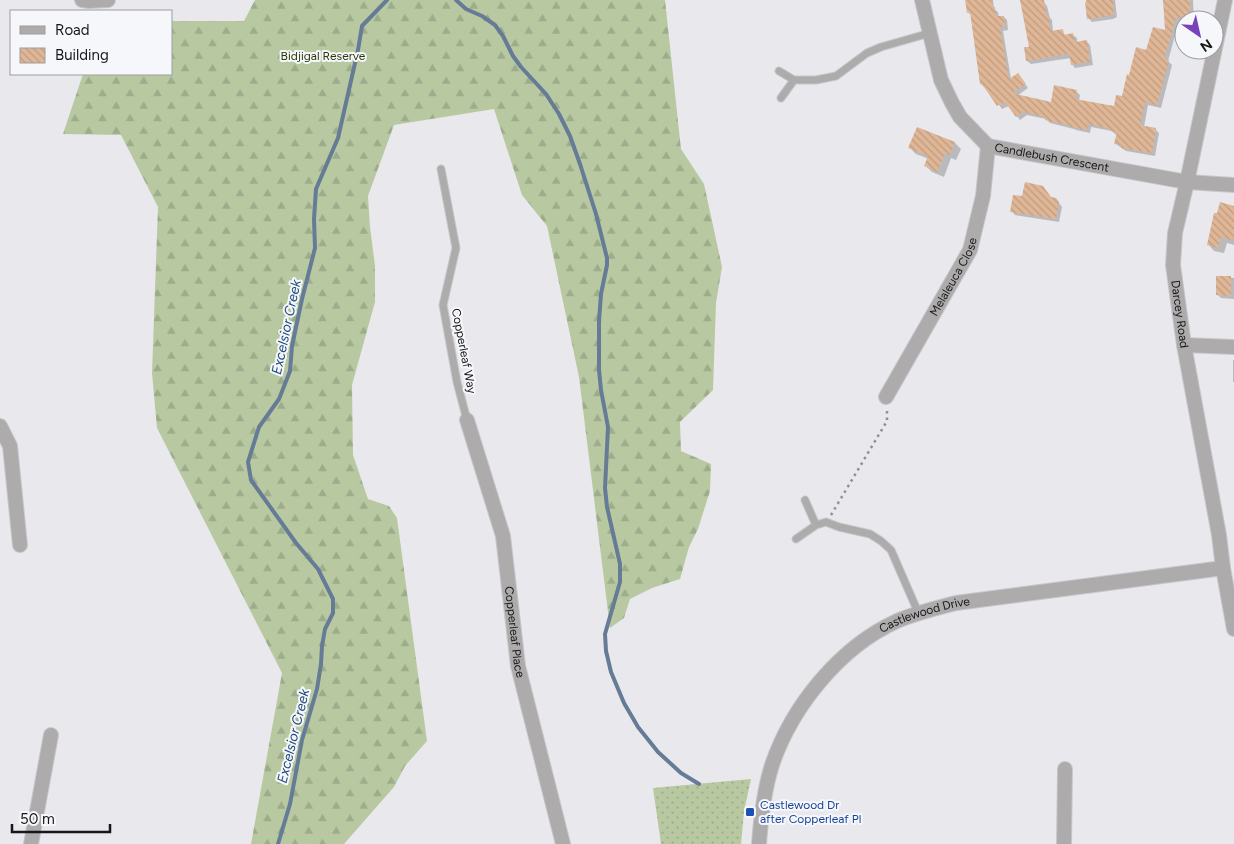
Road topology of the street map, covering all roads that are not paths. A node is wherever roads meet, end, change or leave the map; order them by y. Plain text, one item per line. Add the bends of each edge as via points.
1 (82, 0) edge
2 (108, 0) edge
3 (922, 0) edge
4 (1225, 0) edge
5 (930, 33) junction
6 (779, 71) dead end
7 (794, 80) junction
8 (781, 98) dead end
9 (988, 146) junction
10 (441, 169) dead end
11 (1187, 182) junction
12 (1234, 184) edge
13 (1184, 345) junction
14 (1234, 347) edge
15 (886, 397) road end
16 (467, 420) joint
17 (0, 426) edge
18 (805, 500) dead end
19 (816, 525) junction
20 (796, 539) dead end
21 (20, 546) dead end
22 (1223, 568) junction
23 (918, 612) junction
24 (1234, 629) edge
25 (51, 735) dead end
26 (1065, 769) dead end
27 (31, 844) edge
28 (563, 844) edge
29 (759, 844) edge
30 (1064, 844) edge

1 - 2 street
3 - 5 street, Candlebush Crescent
4 - 11 street, Darcey Road
5 - 7 lane via 867,53 836,76
5 - 9 street, Candlebush Crescent via 942,80 952,103 960,117
6 - 7 lane
7 - 8 lane
9 - 11 street, Candlebush Crescent
9 - 15 street, Melaleuca Close via 983,196 970,250
10 - 16 lane, Copperleaf Way via 456,248 443,305
11 - 12 street, Candlebush Crescent
11 - 13 street, Darcey Road via 1175,233 1173,265
13 - 14 street
13 - 22 street, Darcey Road
16 - 28 street, Copperleaf Place via 503,536 518,666
17 - 21 street via 10,446
18 - 19 lane
19 - 20 lane
19 - 23 lane via 826,522 870,534 881,541 891,550
22 - 23 street, Castlewood Drive via 956,603
22 - 24 street, Darcey Road
23 - 29 street, Castlewood Drive via 880,630 853,649 819,683 799,709 772,764
25 - 27 street
26 - 30 street

